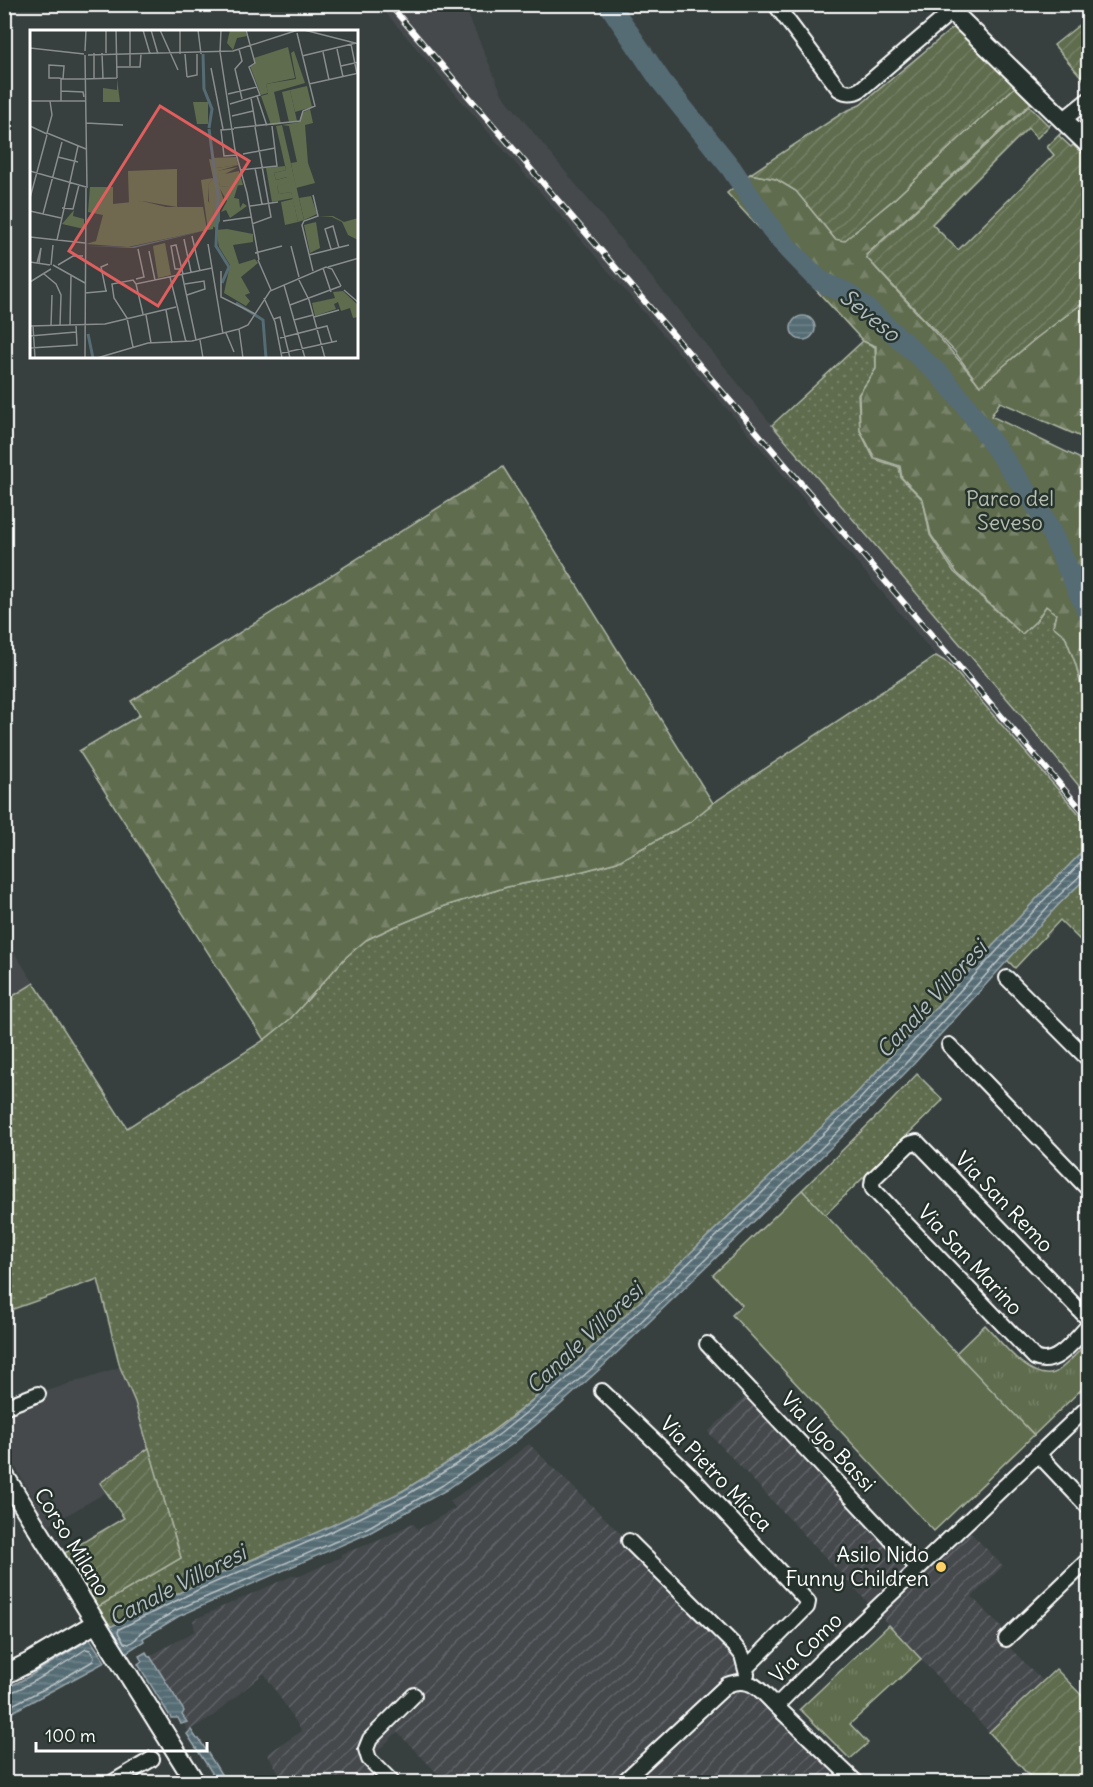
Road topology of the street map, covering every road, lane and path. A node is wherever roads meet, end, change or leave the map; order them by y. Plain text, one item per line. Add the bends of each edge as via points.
1 (775, 4) edge
2 (948, 8) edge
3 (1089, 100) edge
4 (1063, 120) junction
5 (1089, 144) edge
6 (1007, 978) dead end
7 (949, 1045) dead end
8 (1089, 1059) edge
9 (914, 1142) joint
10 (1089, 1189) edge
11 (1089, 1319) edge
12 (1089, 1326) edge
13 (707, 1344) dead end
14 (602, 1391) dead end
15 (38, 1394) dead end
16 (4, 1407) edge
17 (1089, 1407) edge
18 (1038, 1454) junction
19 (4, 1475) edge
20 (1089, 1507) edge
21 (629, 1541) dead end
22 (1089, 1560) edge
23 (918, 1568) junction
24 (98, 1627) junction
25 (1005, 1639) dead end
26 (4, 1675) edge
27 (747, 1675) junction
28 (414, 1695) dead end
29 (776, 1706) junction
30 (152, 1759) dead end
31 (113, 1782) edge
32 (195, 1782) edge
33 (392, 1782) edge
34 (622, 1782) edge
35 (856, 1782) edge

1 - 2 street via 839,89 850,93 861,89
2 - 4 main road
3 - 4 street
4 - 5 main road
6 - 8 street
7 - 10 street
9 - 11 street, Via San Remo
9 - 12 street, Via San Marino via 873,1179 873,1189 1020,1344 1035,1358 1048,1361
13 - 23 street, Via Ugo Bassi
14 - 27 street, Via Pietro Micca via 690,1475 808,1602
15 - 16 street
17 - 18 street, Via Como
18 - 20 street
18 - 23 street, Via Como
19 - 24 main road, Corso Milano
21 - 27 street via 734,1645 742,1655
22 - 25 street
23 - 29 street, Via Como
24 - 26 main road
24 - 32 main road, Corso Milano
27 - 29 street, Via Como
27 - 34 street, Via Como via 719,1691
28 - 33 street via 370,1739 366,1749 369,1759
29 - 35 street
30 - 31 street

